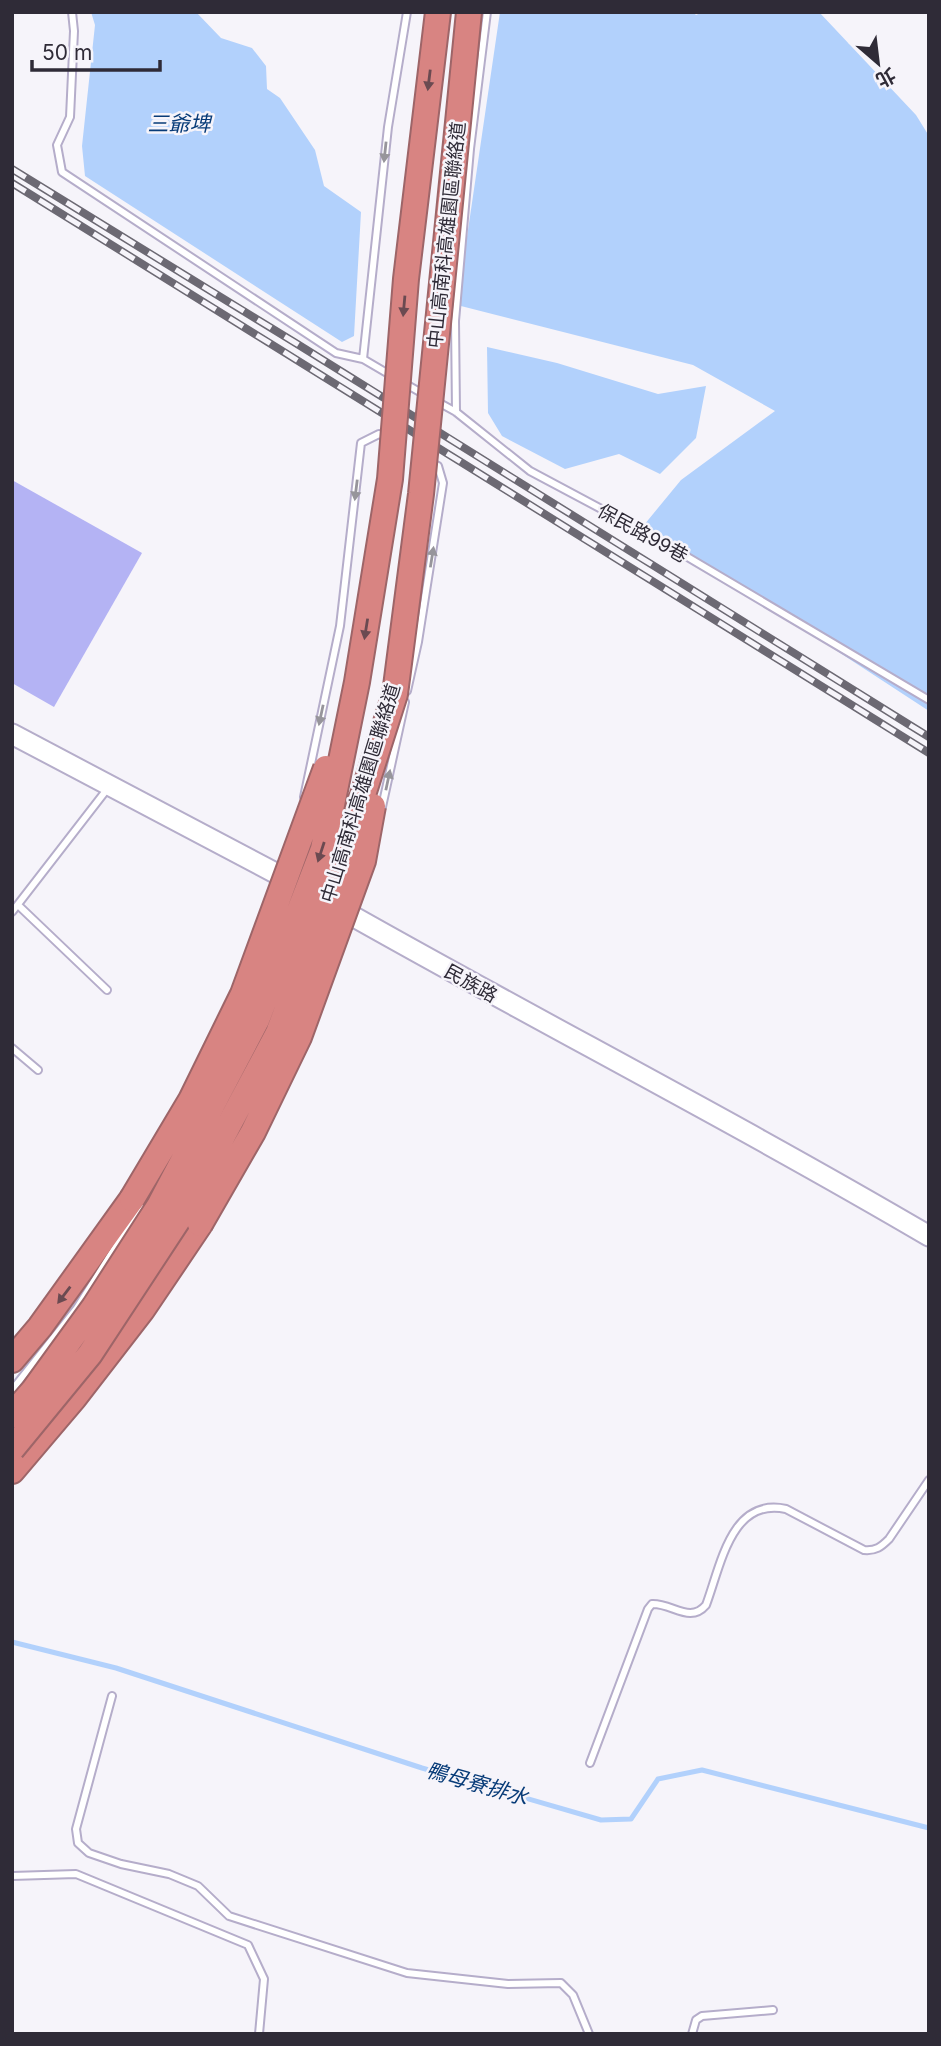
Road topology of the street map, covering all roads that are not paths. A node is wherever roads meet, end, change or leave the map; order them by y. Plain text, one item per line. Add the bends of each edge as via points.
1 (72, 12) edge
2 (407, 12) edge
3 (438, 12) edge
4 (473, 14) edge
5 (363, 359) junction
6 (456, 412) junction
7 (402, 447) dead end
8 (414, 453) dead end
9 (357, 682) junction
10 (395, 694) junction
11 (929, 700) edge
12 (12, 734) edge
13 (110, 787) junction
14 (294, 891) junction
15 (18, 905) junction
16 (12, 912) edge
17 (334, 913) junction
18 (316, 956) dead end
19 (107, 990) dead end
20 (12, 1048) edge
21 (270, 1065) dead end
22 (38, 1070) dead end
23 (138, 1200) junction
24 (195, 1219) junction
25 (929, 1236) edge
26 (12, 1360) edge
27 (12, 1390) edge
28 (12, 1415) edge
29 (12, 1449) edge
30 (12, 1456) edge
31 (12, 1471) edge
32 (929, 1480) edge
33 (926, 1491) edge
34 (112, 1696) dead end
35 (590, 1763) dead end
36 (12, 1876) edge
37 (773, 2010) dead end
38 (259, 2034) edge
39 (589, 2034) edge
40 (692, 2034) edge

1 - 5 lane, 保民路99巷 via 70,117 57,145 62,172 337,353
2 -> 5 lane via 388,127
3 -> 9 highway, 中山高南科高雄園區聯絡道, bridge via 406,279 390,479
4 - 6 lane via 470,149 455,321
4 - 10 highway, 中山高南科高雄園區聯絡道, bridge
5 - 6 lane, 保民路99巷
6 - 11 lane, 保民路99巷 via 530,471 652,536
7 -> 14 lane via 379,434 361,443 340,626 305,787
17 -> 8 lane via 380,816 418,642 443,483 438,466
9 - 23 highway, bridge via 243,994
9 -> 28 highway, 中山高南科高雄園區聯絡道, bridge via 323,849 257,1020 159,1206 94,1307
10 - 24 highway, bridge via 363,862 299,1037 253,1132
10 - 29 highway, 中山高南科高雄園區聯絡道, bridge via 340,867 278,1033 178,1220 90,1354
12 - 13 street, 民族路
13 - 14 street, 民族路
13 - 15 lane
14 - 17 street, 民族路
15 - 16 lane
15 - 19 lane
17 - 25 street, 民族路
18 - 21 lane
20 - 22 lane
23 -> 26 highway
23 - 27 lane via 77,1308
24 - 30 lane
24 - 31 highway via 142,1310
32 - 33 lane
33 - 35 lane via 889,1539 873,1551 786,1509 772,1506 741,1520 700,1612 690,1615 661,1604 648,1609
34 - 39 lane via 76,1829 78,1843 89,1853 198,1886 229,1916 407,1973 508,1984 561,1983 573,1995
36 - 38 lane via 76,1874 248,1945 264,1979
37 - 40 lane via 702,2016

